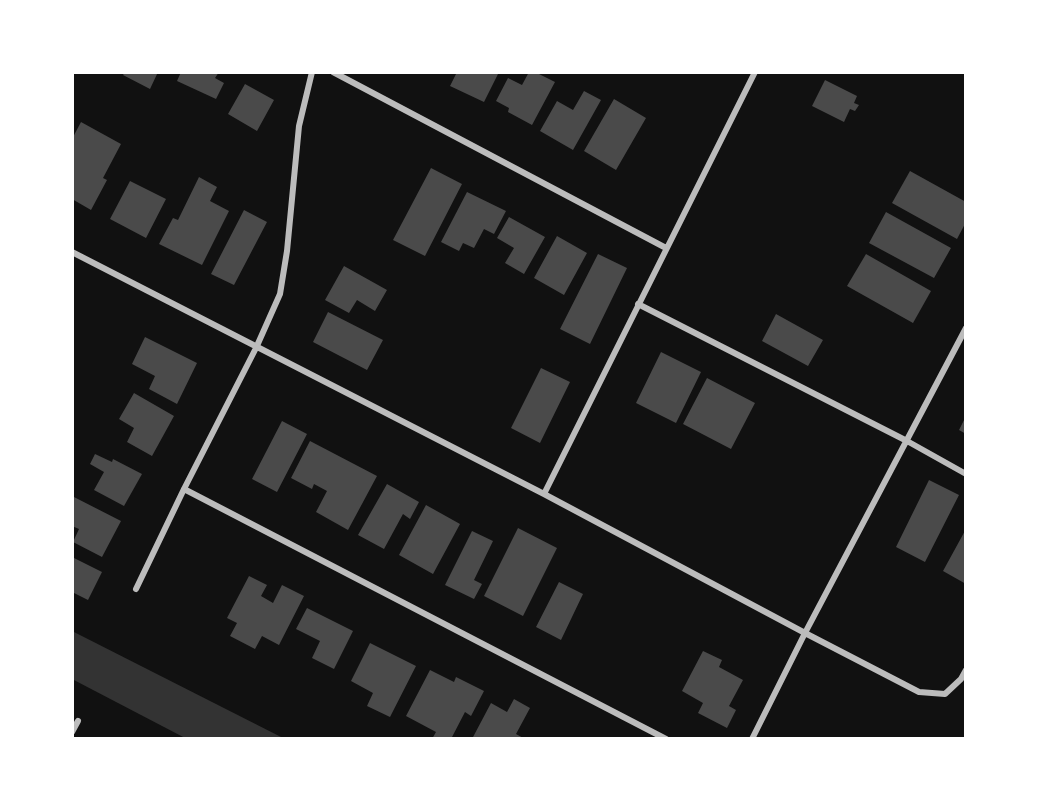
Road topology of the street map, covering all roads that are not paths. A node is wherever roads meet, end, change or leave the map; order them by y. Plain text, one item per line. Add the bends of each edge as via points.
1 (312, 72) edge
2 (333, 72) edge
3 (755, 72) edge
4 (666, 248) junction
5 (72, 252) edge
6 (638, 304) junction
7 (966, 328) edge
8 (256, 348) junction
9 (907, 441) junction
10 (966, 474) edge
11 (183, 489) junction
12 (544, 494) junction
13 (136, 589) dead end
14 (805, 633) junction
15 (966, 670) edge
16 (78, 721) dead end
17 (72, 732) edge
18 (666, 739) edge
19 (752, 739) edge

1 - 8 street via 299,126 280,294
2 - 4 street
3 - 4 street
4 - 6 street
5 - 8 street
6 - 9 street
6 - 12 street
7 - 9 street
8 - 11 street
8 - 12 street
9 - 10 street
9 - 14 street
11 - 13 street
11 - 18 street
12 - 14 street
14 - 15 street via 919,692 945,694
14 - 19 street
16 - 17 street

